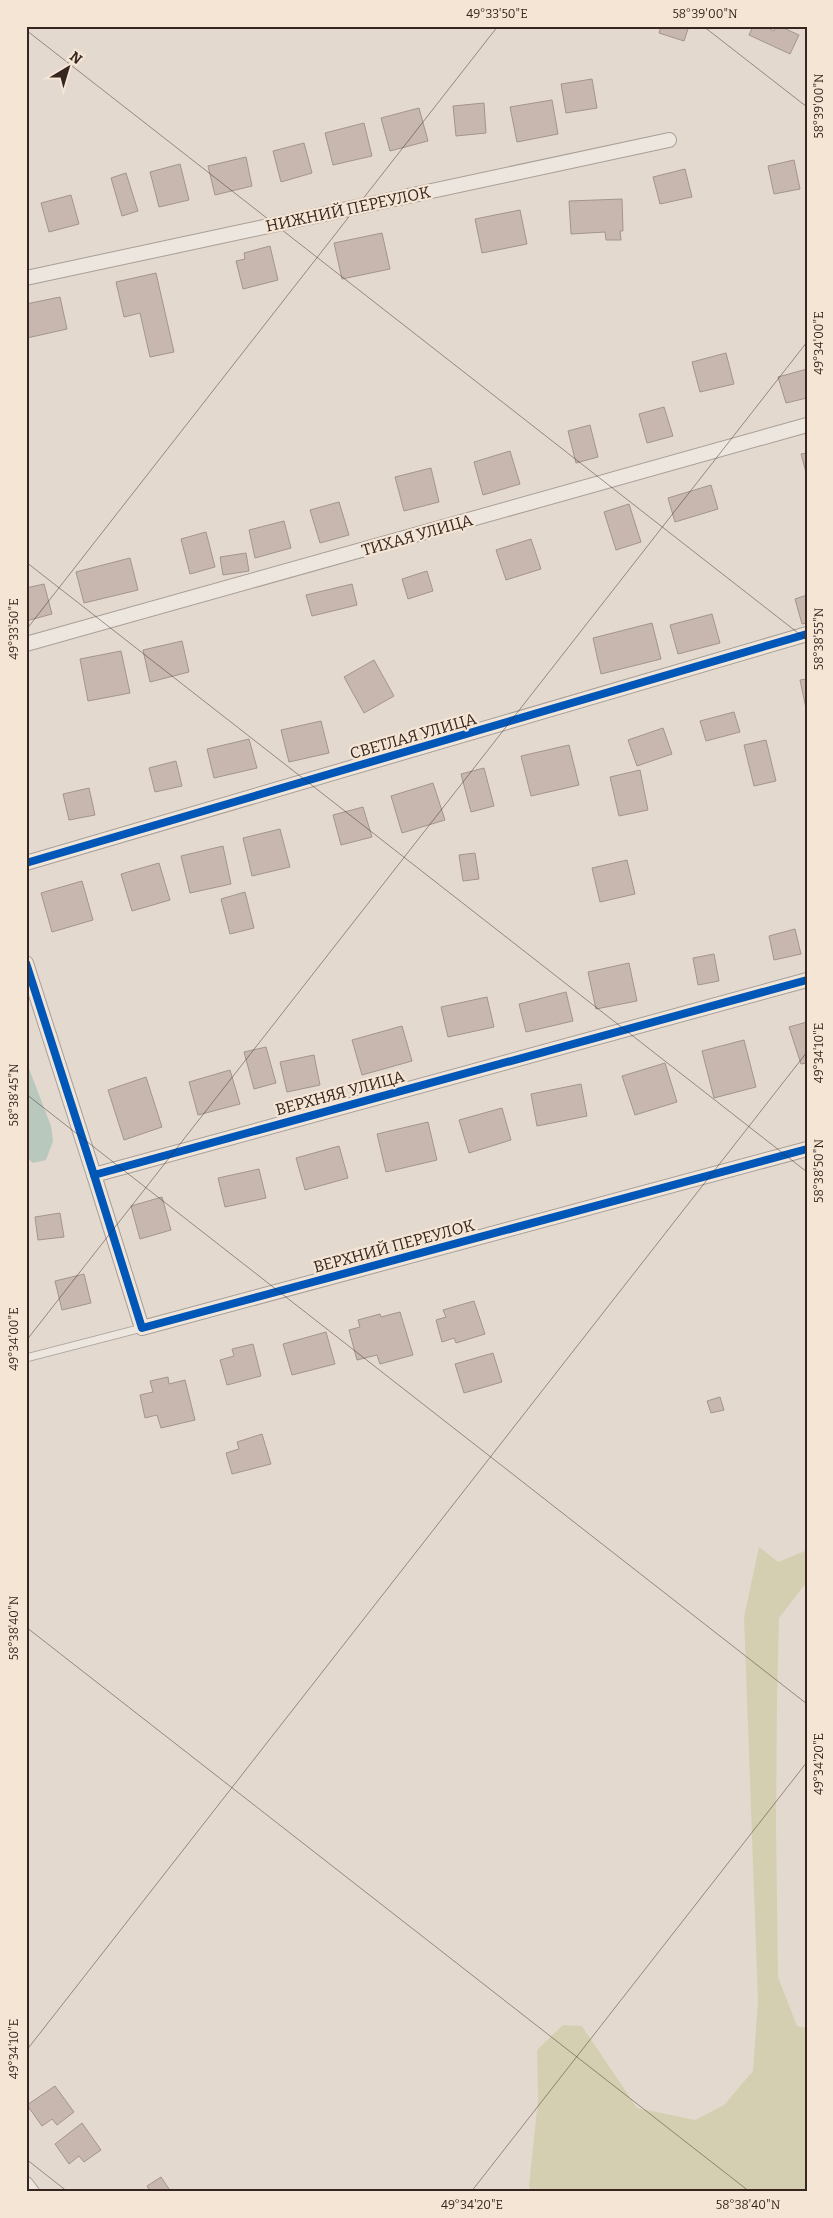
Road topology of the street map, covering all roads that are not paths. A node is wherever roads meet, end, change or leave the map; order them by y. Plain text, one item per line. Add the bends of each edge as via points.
1 (669, 140) dead end
2 (26, 278) edge
3 (807, 425) edge
4 (807, 634) edge
5 (26, 644) edge
6 (26, 863) edge
7 (26, 963) edge
8 (807, 980) edge
9 (807, 1149) edge
10 (94, 1175) junction
11 (142, 1328) junction
12 (26, 1358) edge
13 (26, 2184) edge
14 (32, 2192) edge

1 - 2 street, НИЖНИЙ ПЕРЕУЛОК
3 - 5 street, ТИХАЯ УЛИЦА
4 - 6 street, СВЕТЛАЯ УЛИЦА
7 - 10 street
8 - 10 street, ВЕРХНЯЯ УЛИЦА
9 - 11 street, ВЕРХНИЙ ПЕРЕУЛОК
10 - 11 street
11 - 12 lane
13 - 14 street

